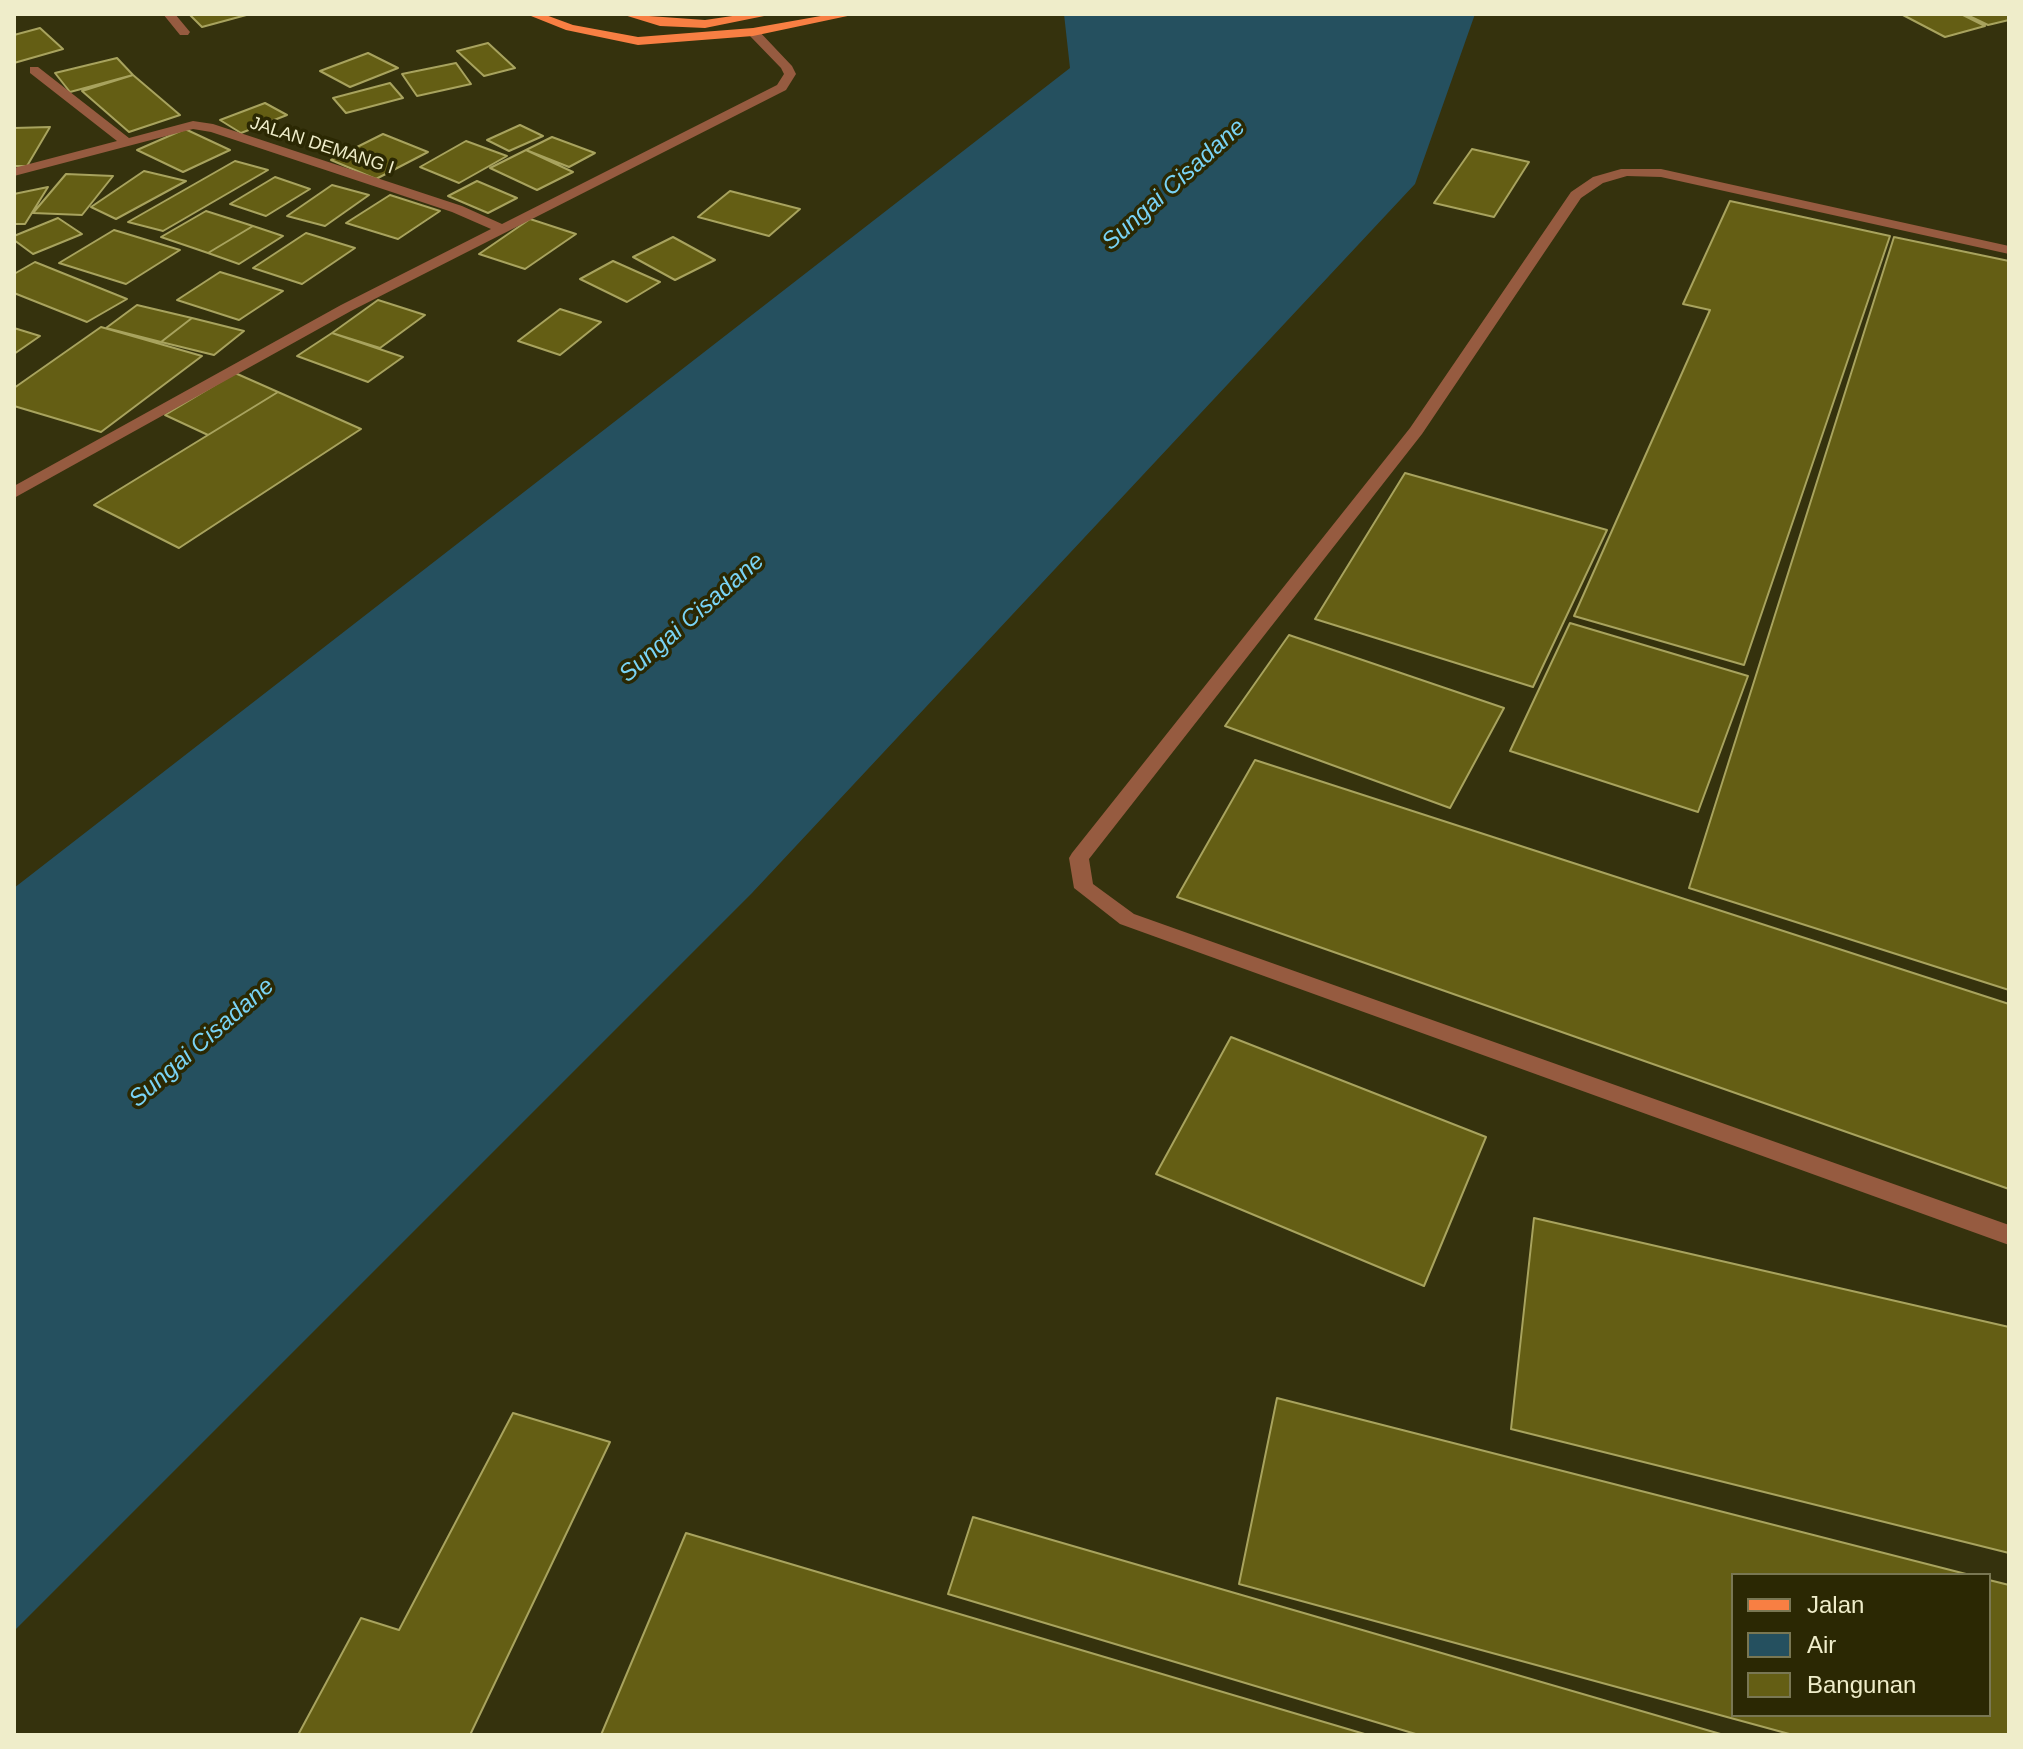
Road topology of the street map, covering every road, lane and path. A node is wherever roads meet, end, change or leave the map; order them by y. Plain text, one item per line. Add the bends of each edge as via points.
1 (169, 14) edge
2 (532, 14) edge
3 (627, 14) edge
4 (768, 14) edge
5 (851, 14) edge
6 (184, 32) dead end
7 (753, 32) junction
8 (34, 70) dead end
9 (126, 142) junction
10 (14, 172) edge
11 (503, 229) junction
12 (2009, 250) edge
13 (14, 493) edge
14 (2009, 1235) edge

1 - 6 street
2 - 7 main road via 570,28 638,41
3 - 4 main road via 705,24
5 - 7 main road
7 - 11 street via 786,66 790,74 782,87
8 - 9 street
9 - 10 street, JALAN DEMANG I
9 - 11 street, JALAN DEMANG I via 182,127 213,128
11 - 13 street via 346,308
12 - 14 street via 1661,173 1626,172 1598,180 1576,195 1416,431 1079,858 1084,888 1127,919

